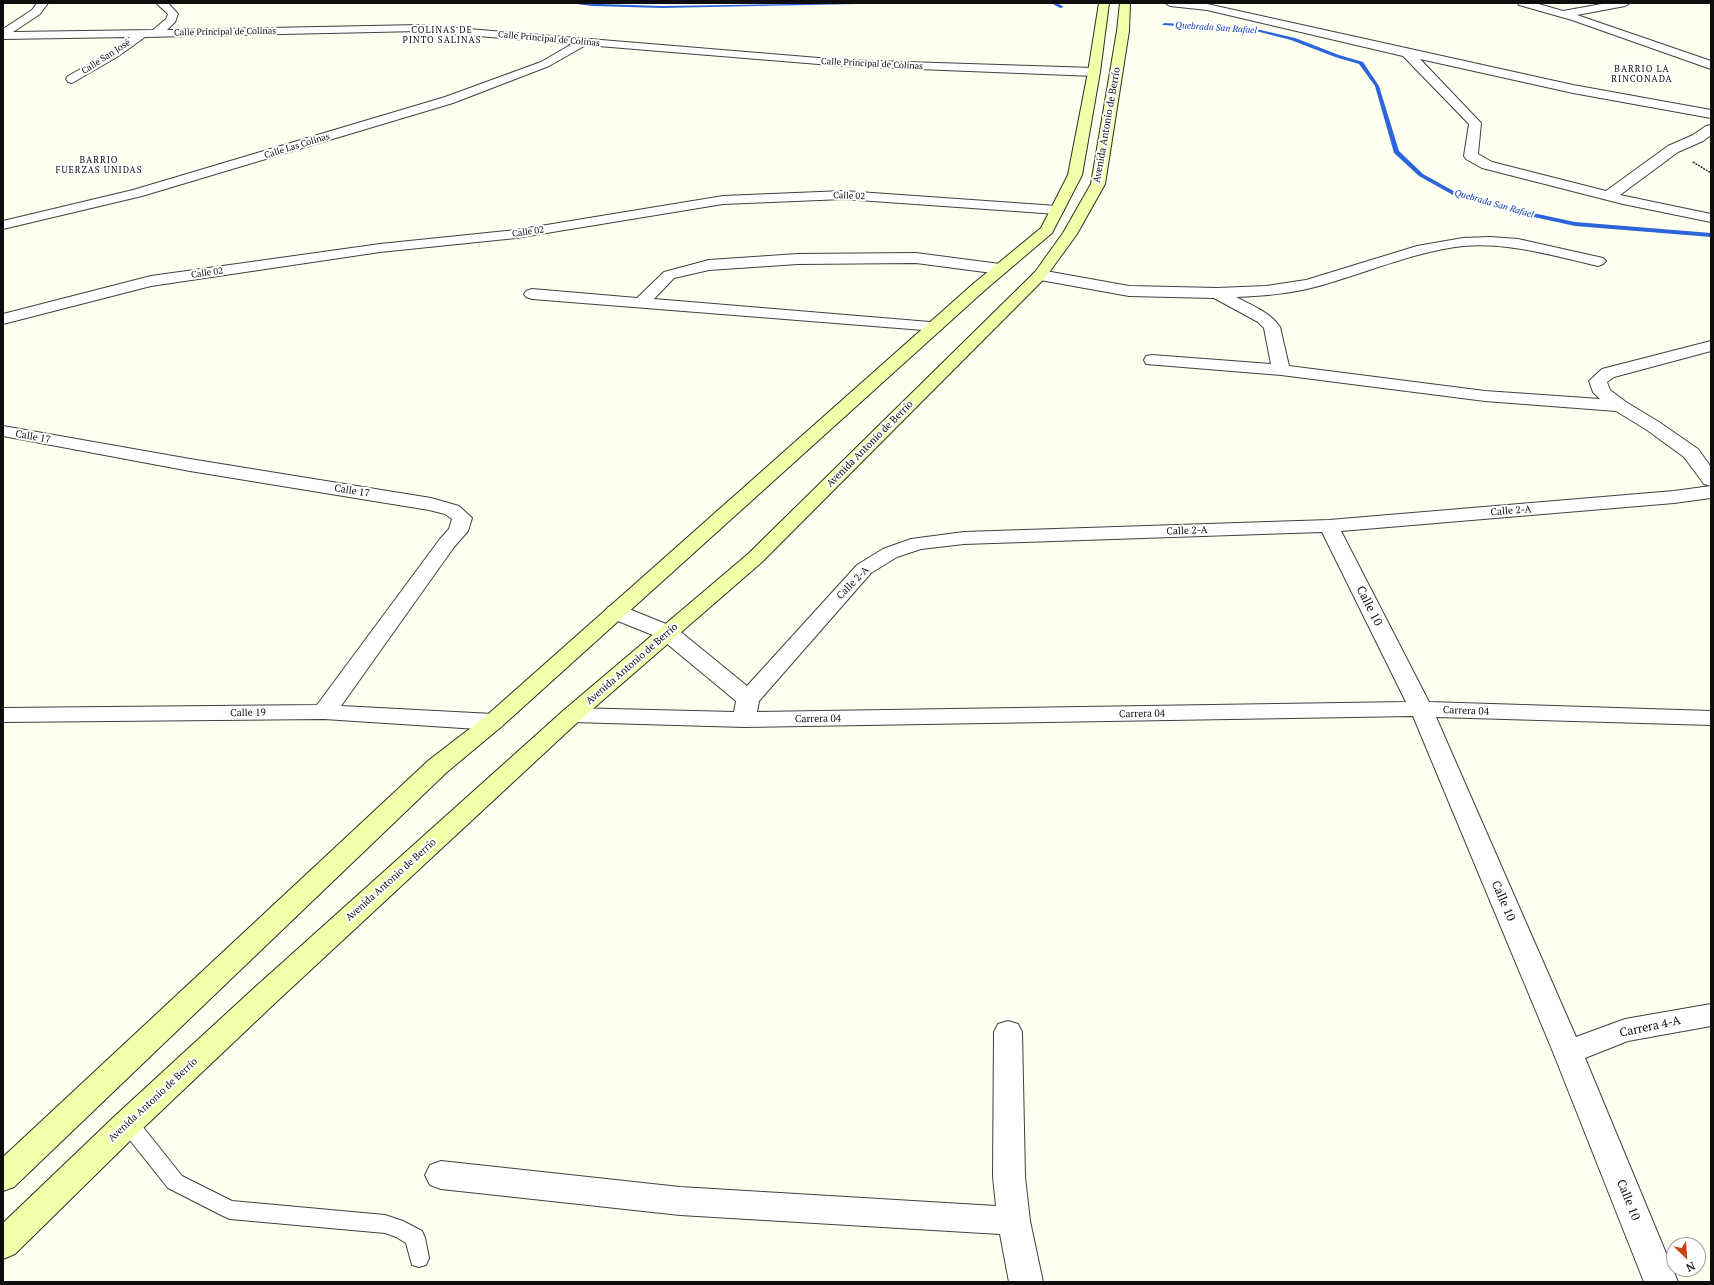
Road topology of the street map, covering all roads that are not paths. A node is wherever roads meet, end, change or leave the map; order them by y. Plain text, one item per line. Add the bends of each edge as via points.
1 (43, 3) edge
2 (161, 3) edge
3 (1104, 3) edge
4 (1125, 3) edge
5 (1170, 3) edge
6 (1523, 3) edge
7 (1625, 3) edge
8 (1561, 14) junction
9 (5, 32) edge
10 (141, 34) junction
11 (155, 34) junction
12 (582, 42) junction
13 (1407, 53) junction
14 (1711, 65) edge
15 (1094, 72) junction
16 (72, 79) dead end
17 (1711, 114) edge
18 (1711, 129) edge
19 (1704, 138) edge
20 (1609, 196) junction
21 (1057, 210) junction
22 (1711, 218) edge
23 (3, 225) edge
24 (1598, 261) dead end
25 (1000, 269) junction
26 (1040, 275) junction
27 (1217, 293) junction
28 (532, 294) dead end
29 (642, 302) junction
30 (3, 319) edge
31 (936, 326) junction
32 (1711, 346) edge
33 (1152, 360) dead end
34 (1281, 370) junction
35 (1620, 406) junction
36 (3, 431) edge
37 (1711, 480) edge
38 (1711, 492) edge
39 (1329, 526) junction
40 (616, 612) junction
41 (668, 633) junction
42 (746, 709) junction
43 (1421, 709) junction
44 (324, 712) junction
45 (3, 715) edge
46 (572, 715) junction
47 (1711, 718) edge
48 (493, 722) junction
49 (1711, 1015) edge
50 (1008, 1032) dead end
51 (1568, 1052) junction
52 (128, 1123) junction
53 (441, 1175) dead end
54 (3, 1177) edge
55 (1014, 1221) junction
56 (3, 1244) edge
57 (419, 1258) dead end
58 (1026, 1282) edge
59 (1661, 1282) edge

1 - 9 street via 36,12
2 - 11 street via 171,11 172,17
3 - 15 street
4 - 26 street, Avenida Antonio de Berrío via 1123,30 1098,184 1070,234
5 - 13 street via 1207,7
6 - 8 street
7 - 8 street
8 - 14 street
9 - 10 street, Calle Principal de Colinas
10 - 11 street, Calle Principal de Colinas
10 - 16 street, Calle San José via 113,55
11 - 12 street, Calle Principal de Colinas via 420,28
12 - 15 street, Calle Principal de Colinas via 843,63
12 - 23 street, Calle Las Colinas via 545,64 449,100 137,193
13 - 17 street via 1573,89
13 - 20 street via 1475,122 1471,156 1474,159 1487,165
15 - 21 street via 1075,175
18 - 19 street
19 - 20 street via 1673,149
20 - 22 street
21 - 25 street via 1047,230
21 - 30 street, Calle 02 via 844,195 723,200 563,228 380,248 151,281
24 - 27 street via 1518,243 1463,242 1417,250 1308,284 1266,291
25 - 29 street via 916,258 798,258 708,265 669,275
25 - 31 street
26 - 27 street via 1129,291
26 - 41 street, Avenida Antonio de Berrío via 755,558
27 - 34 street via 1264,319 1272,327
28 - 29 street
29 - 31 street
31 - 40 street
32 - 35 street via 1608,373 1598,381 1602,392
33 - 34 street
34 - 35 street via 1485,396
35 - 37 street via 1691,453
36 - 44 street, Calle 17 via 190,465 431,504 452,510 462,518 458,531
38 - 39 street, Calle 2-A
39 - 42 street, Calle 2-A via 964,538 918,543 890,553 864,569
39 - 43 street, Calle 10
40 - 41 street
40 - 48 street
41 - 42 street
41 - 46 street, Avenida Antonio de Berrío
42 - 43 street, Carrera 04
42 - 46 street, Carrera 04
43 - 47 street, Carrera 04
43 - 51 street, Calle 10
44 - 45 street, Calle 19
44 - 48 street, Calle 19
46 - 52 street, Avenida Antonio de Berrío
48 - 54 street via 438,766
49 - 51 street, Carrera 4-A via 1625,1030
50 - 55 street via 1009,1177
51 - 59 street, Calle 10
52 - 56 street, Avenida Antonio de Berrío
52 - 57 lane via 175,1182 230,1210 385,1224 403,1230 415,1238
53 - 55 street via 680,1201
55 - 58 street

